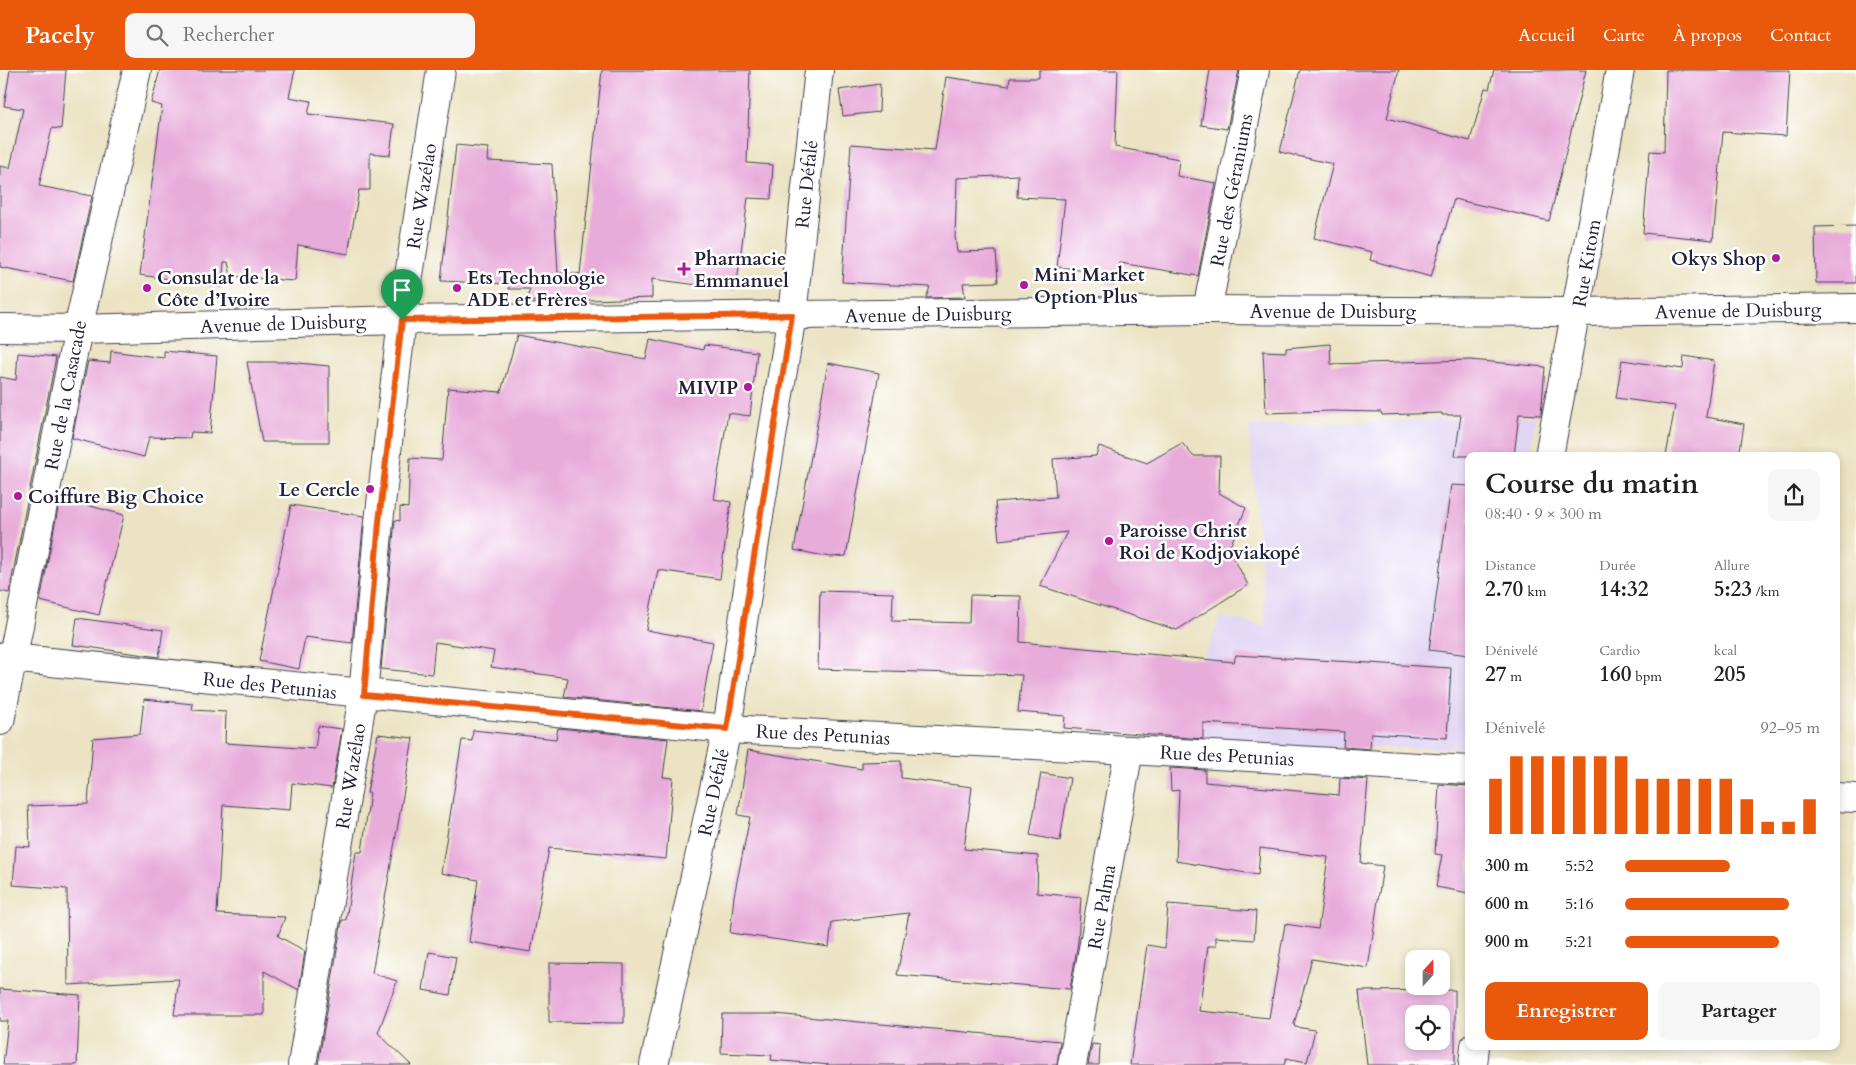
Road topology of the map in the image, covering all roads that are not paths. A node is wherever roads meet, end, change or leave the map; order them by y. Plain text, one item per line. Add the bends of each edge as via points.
1 (137, 70) edge
2 (441, 70) edge
3 (819, 70) edge
4 (1255, 70) edge
5 (1620, 70) edge
6 (1856, 308) edge
7 (1207, 310) junction
8 (1577, 312) junction
9 (792, 315) junction
10 (402, 320) junction
11 (0, 328) edge
12 (78, 329) junction
13 (1550, 452) edge
14 (7, 658) edge
15 (364, 695) junction
16 (0, 721) edge
17 (727, 729) junction
18 (1129, 750) junction
19 (1465, 770) edge
20 (1840, 797) edge
21 (1856, 798) edge
22 (1475, 1050) edge
23 (302, 1065) edge
24 (654, 1065) edge
25 (1072, 1065) edge
26 (1473, 1065) edge

1 - 12 street, Rue de la Casacade
2 - 10 street, Rue Wazélao
3 - 9 street, Rue Défalé
4 - 7 street, Rue des Géraniums
5 - 8 street, Rue Kitom
6 - 8 street, Avenue de Duisburg
7 - 8 street, Avenue de Duisburg
7 - 9 street, Avenue de Duisburg
8 - 13 street, Rue Kitom
9 - 10 street, Avenue de Duisburg
9 - 17 street, Rue Défalé
10 - 12 street, Avenue de Duisburg
10 - 15 street, Rue Wazélao via 379,522
11 - 12 street, Avenue de Duisburg
12 - 14 street, Rue de la Casacade
14 - 15 street, Rue des Petunias
14 - 16 street, Rue de la Casacade
15 - 17 street, Rue des Petunias
15 - 23 street, Rue Wazélao
17 - 18 street, Rue des Petunias
17 - 24 street, Rue Défalé
18 - 19 street, Rue des Petunias
18 - 25 street, Rue Palma
20 - 21 street
22 - 26 street

